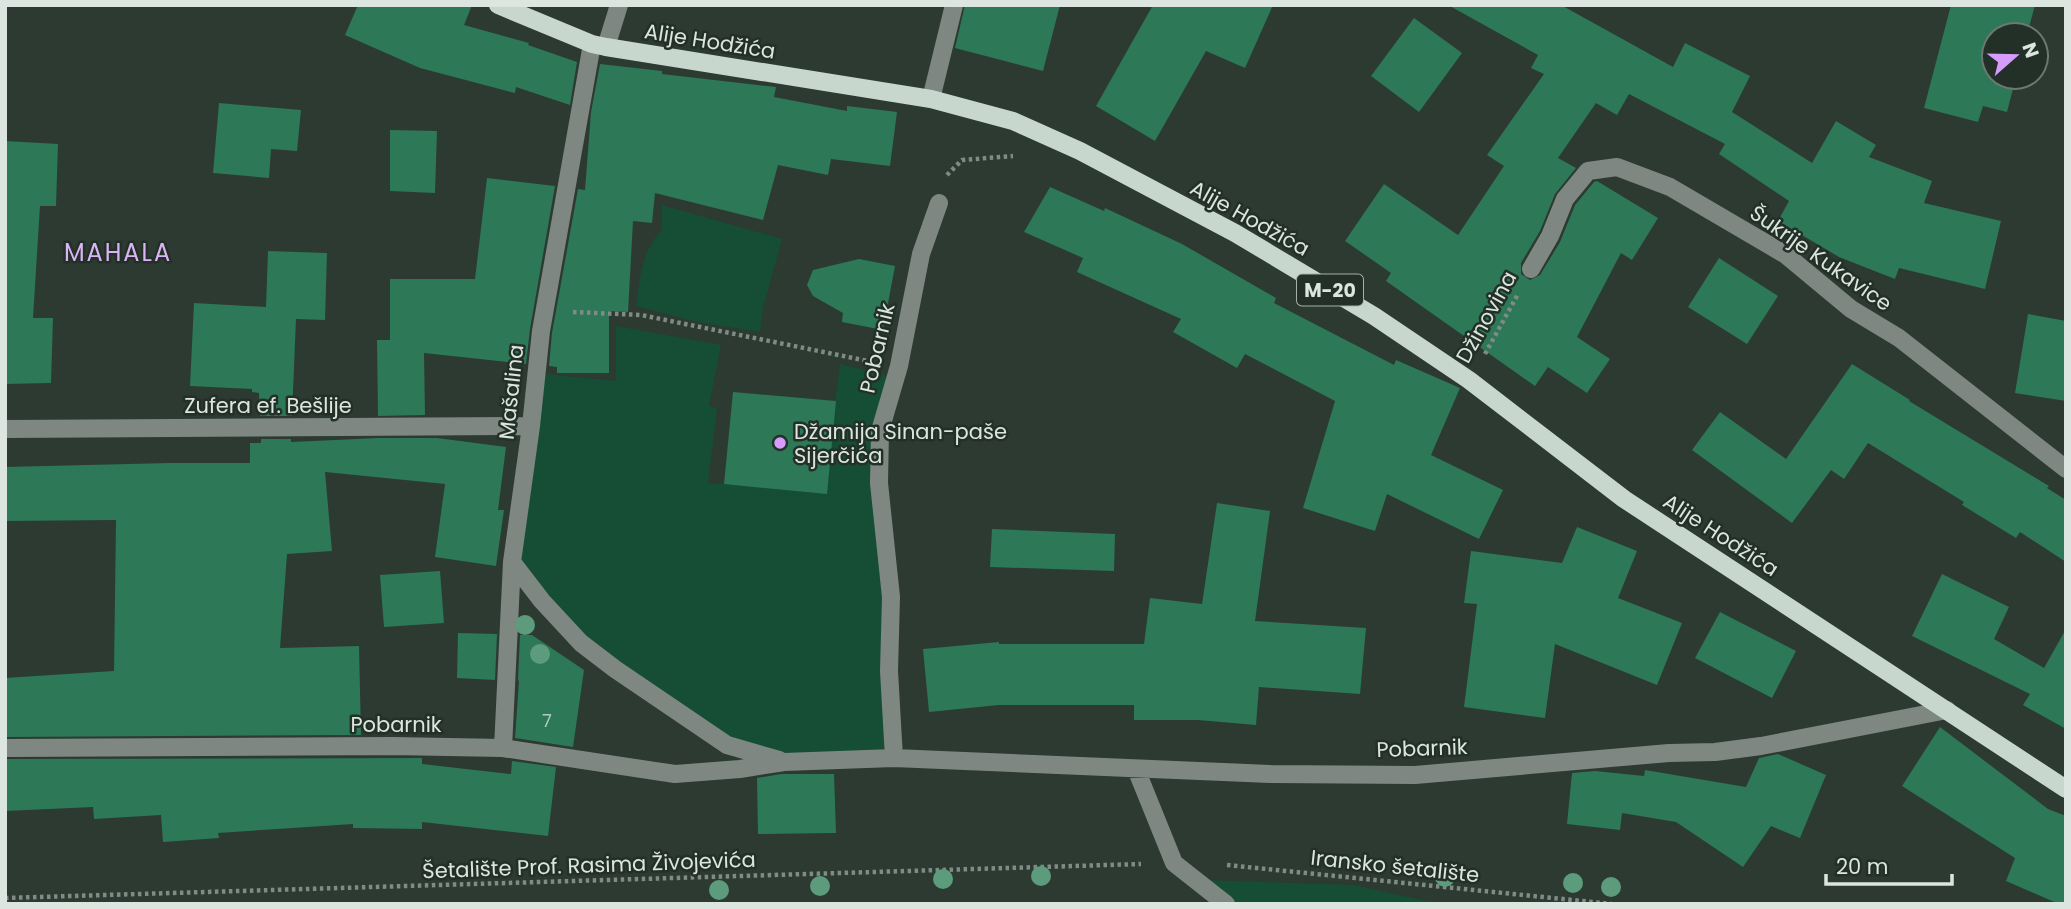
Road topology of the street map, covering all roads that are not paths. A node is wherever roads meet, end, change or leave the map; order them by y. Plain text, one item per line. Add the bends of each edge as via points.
1 (498, 5) edge
2 (619, 5) edge
3 (954, 5) edge
4 (599, 46) junction
5 (931, 99) junction
6 (939, 202) road end
7 (1531, 269) road end
8 (531, 426) junction
9 (5, 429) edge
10 (2066, 469) edge
11 (512, 562) junction
12 (1947, 710) junction
13 (5, 748) edge
14 (503, 748) junction
15 (894, 758) junction
16 (784, 762) junction
17 (1136, 769) junction
18 (2066, 789) edge
19 (1226, 904) edge

1 - 4 main road, Alije Hodžića / M-20
2 - 4 street, Mašalina
3 - 5 street
4 - 5 main road, Alije Hodžića / M-20
4 - 8 street, Mašalina via 544,310
5 - 12 main road, Alije Hodžića / M-20 via 1013,121 1080,151 1247,240 1374,316 1469,380 1624,499
6 - 15 street, Pobarnik via 921,254 899,366 880,431 878,483 891,597
7 - 10 street, Šukrije Kukavice via 1565,199 1588,171 1617,167 1670,187 1786,256
8 - 9 street, Zufera ef. Bešlije
8 - 11 street, Mašalina
11 - 14 street, Mašalina
11 - 16 street, Pobarnik via 581,643 643,689 727,745
12 - 17 street, Pobarnik via 1715,752 1415,775
12 - 18 main road, Alije Hodžića / M-20
13 - 14 street, Pobarnik
14 - 16 street, Pobarnik via 675,774
15 - 16 street, Pobarnik
15 - 17 street, Pobarnik
17 - 19 street via 1174,863

